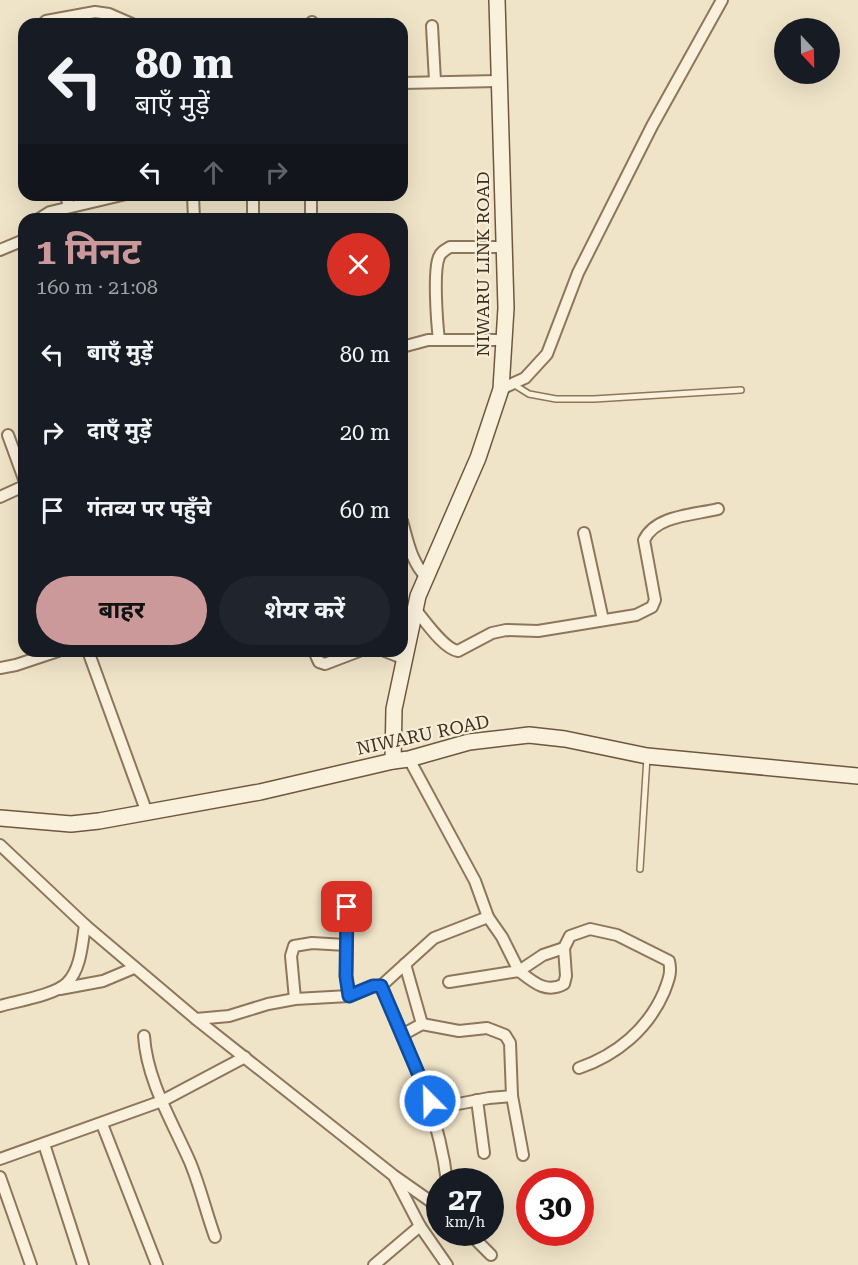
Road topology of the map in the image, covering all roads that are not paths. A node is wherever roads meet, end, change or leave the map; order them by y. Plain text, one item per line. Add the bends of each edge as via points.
1 (497, 0) edge
2 (722, 0) edge
3 (91, 18) edge
4 (118, 18) edge
5 (432, 26) dead end
6 (435, 81) junction
7 (498, 81) junction
8 (408, 82) edge
9 (68, 201) edge
10 (96, 201) edge
11 (69, 207) junction
12 (49, 213) edge
13 (18, 242) edge
14 (504, 247) junction
15 (0, 250) edge
16 (439, 340) junction
17 (505, 340) junction
18 (408, 345) edge
19 (507, 387) junction
20 (741, 390) dead end
21 (8, 435) dead end
22 (18, 462) edge
23 (18, 489) edge
24 (0, 497) edge
25 (718, 509) dead end
26 (584, 534) dead end
27 (408, 543) edge
28 (426, 577) junction
29 (415, 609) junction
30 (603, 620) junction
31 (408, 644) edge
32 (40, 657) edge
33 (90, 657) edge
34 (317, 657) edge
35 (342, 657) edge
36 (400, 657) edge
37 (405, 659) joint
38 (0, 668) edge
39 (647, 756) junction
40 (401, 760) junction
41 (858, 776) edge
42 (147, 813) junction
43 (0, 818) edge
44 (0, 845) edge
45 (640, 869) dead end
46 (347, 907) dead end
47 (488, 917) junction
48 (85, 925) junction
49 (346, 945) junction
50 (564, 948) junction
51 (405, 964) junction
52 (134, 968) junction
53 (519, 971) junction
54 (449, 982) dead end
55 (381, 986) junction
56 (57, 990) junction
57 (349, 996) junction
58 (295, 999) junction
59 (0, 1006) edge
60 (196, 1020) junction
61 (422, 1024) junction
62 (402, 1035) junction
63 (144, 1036) dead end
64 (244, 1057) junction
65 (579, 1068) dead end
66 (512, 1096) junction
67 (477, 1100) junction
68 (162, 1101) junction
69 (432, 1109) junction
70 (102, 1124) junction
71 (44, 1144) junction
72 (484, 1153) dead end
73 (523, 1155) dead end
74 (0, 1160) edge
75 (444, 1168) edge
76 (393, 1175) junction
77 (0, 1177) edge
78 (426, 1198) edge
79 (420, 1226) junction
80 (215, 1237) dead end
81 (482, 1246) edge
82 (491, 1255) dead end
83 (31, 1265) edge
84 (83, 1265) edge
85 (157, 1265) edge
86 (374, 1265) edge
87 (447, 1265) edge

1 - 7 street, NIWARU LINK ROAD
2 - 19 street via 651,126 578,273 548,354 525,378
3 - 4 street via 109,14
5 - 6 street
6 - 7 street
6 - 8 street
7 - 14 street, NIWARU LINK ROAD
9 - 11 street
10 - 11 street
11 - 12 street
13 - 15 street
14 - 16 street via 450,247 443,251 438,260 436,295
14 - 17 street, NIWARU LINK ROAD
16 - 17 street
16 - 18 street
17 - 19 street, NIWARU LINK ROAD
19 - 20 lane via 556,399
19 - 28 street, NIWARU LINK ROAD
21 - 22 street
23 - 24 street
25 - 30 street via 652,527 644,540 655,600 652,607 636,615
26 - 30 street
27 - 28 street
28 - 29 street, NIWARU LINK ROAD
29 - 30 street via 453,651 506,630 538,631
29 - 31 street, NIWARU LINK ROAD
32 - 38 street
33 - 42 street
34 - 35 street via 325,663
36 - 37 street
37 - 40 street, NIWARU LINK ROAD via 394,709
39 - 40 street, NIWARU ROAD via 529,735 469,742
39 - 41 street, NIWARU ROAD
39 - 45 lane
40 - 42 street, NIWARU ROAD
40 - 47 street via 475,881
42 - 43 street, NIWARU ROAD via 71,824
44 - 48 street
46 - 49 street
47 - 51 street via 434,938
47 - 53 street
48 - 52 street
48 - 56 street via 75,970
49 - 57 street
49 - 58 street via 294,946 291,956
50 - 53 street via 543,955
50 - 53 street via 566,976 559,987 538,985
50 - 65 street via 570,936 590,929 632,942 669,961 671,968 657,1009 644,1026 609,1054
51 - 55 street
51 - 61 street
52 - 56 street via 103,981
52 - 60 street
53 - 54 street
55 - 57 street
55 - 62 street
56 - 59 street
57 - 58 street
58 - 60 street
60 - 64 street
61 - 62 street
61 - 66 street via 459,1031 487,1028 505,1035 510,1043
62 - 69 street
63 - 68 street via 145,1053
64 - 68 street
64 - 76 street
66 - 67 street
66 - 73 street
67 - 69 street
67 - 72 street
68 - 70 street
68 - 80 street via 190,1164
69 - 75 street
70 - 71 street
70 - 85 street
71 - 74 street
71 - 84 street
76 - 78 street
76 - 79 street
77 - 83 street
79 - 86 street
79 - 87 street
81 - 82 street

